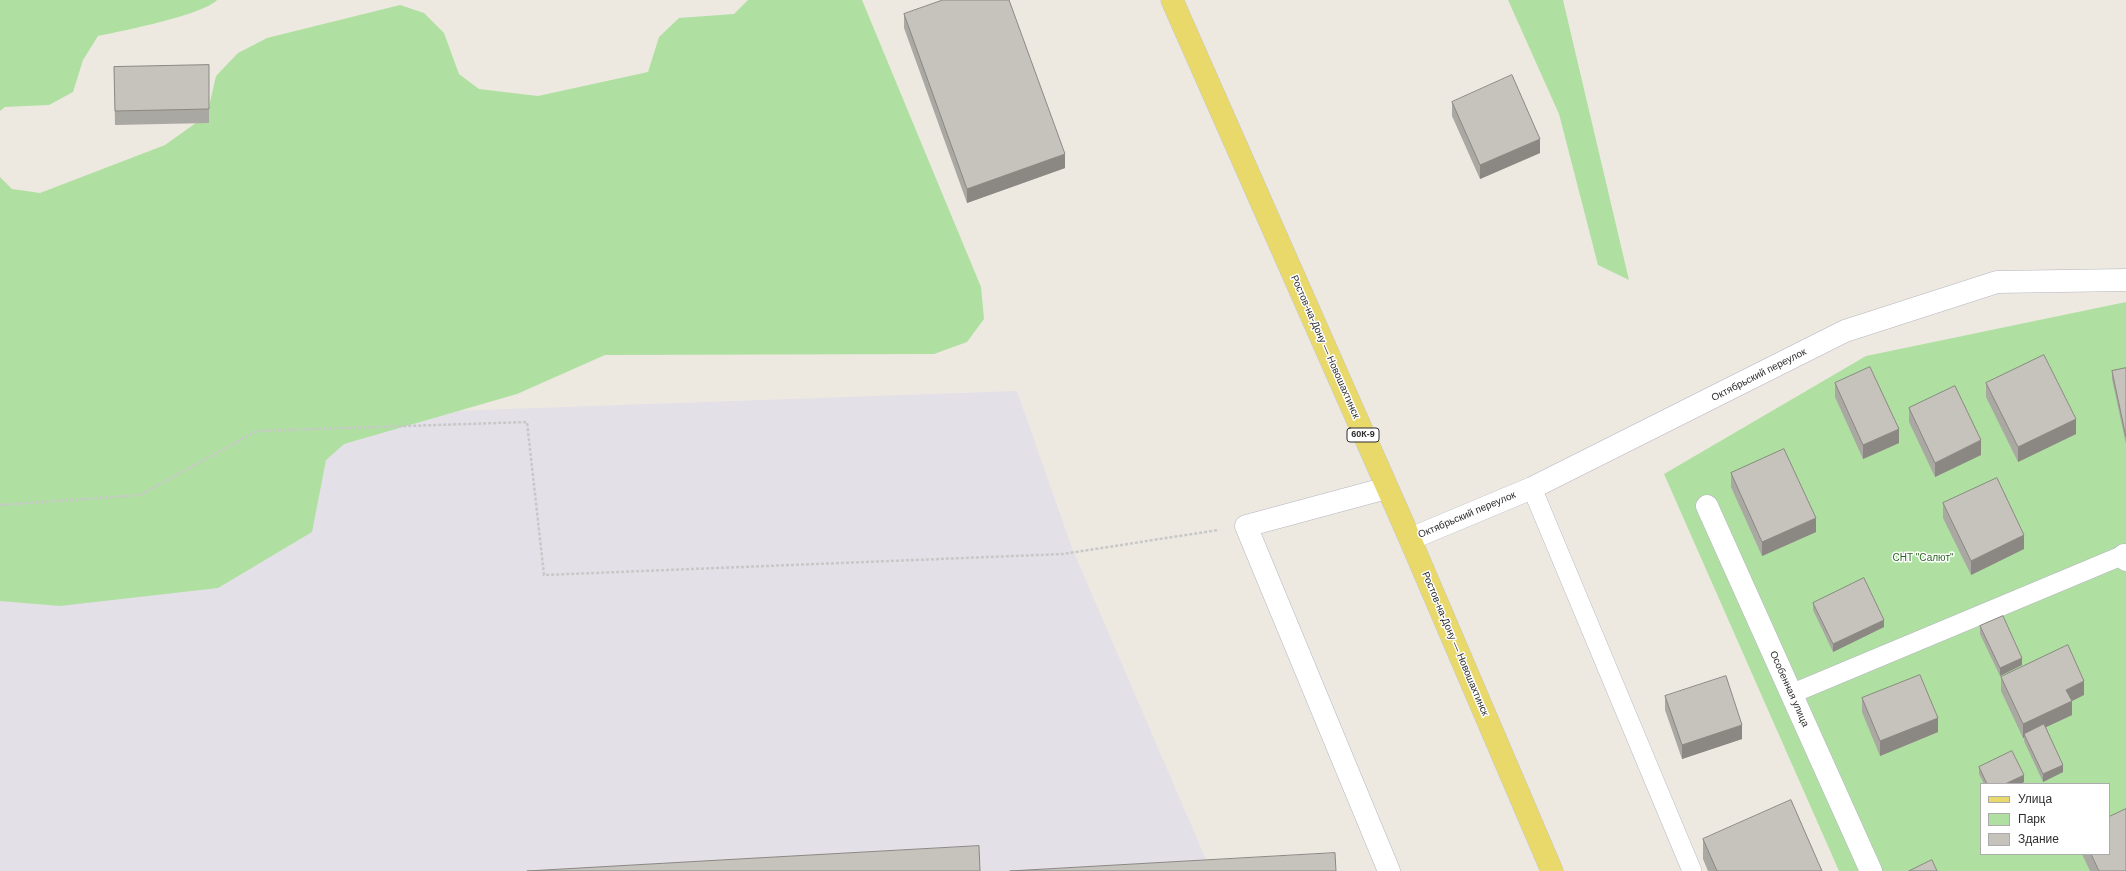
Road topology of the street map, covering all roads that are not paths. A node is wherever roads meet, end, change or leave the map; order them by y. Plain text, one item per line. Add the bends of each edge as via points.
1 (1172, 0) edge
2 (2126, 280) edge
3 (1387, 488) junction
4 (1532, 488) junction
5 (1707, 506) dead end
6 (1410, 539) junction
7 (2125, 556) edge
8 (1791, 694) junction
9 (1389, 871) edge
10 (1552, 871) edge
11 (1692, 871) edge
12 (1871, 871) edge

1 - 3 main road, Ростов-на-Дону — Новошахтинск / 60К-9
2 - 4 street, Октябрьский переулок via 1997,282 1845,332
3 - 6 main road, Ростов-на-Дону — Новошахтинск / 60К-9
3 - 9 street via 1246,526
4 - 6 street, Октябрьский переулок
4 - 11 lane
5 - 8 street, Особенная улица
6 - 10 main road, Ростов-на-Дону — Новошахтинск / 60К-9
7 - 8 lane
8 - 12 street, Особенная улица

